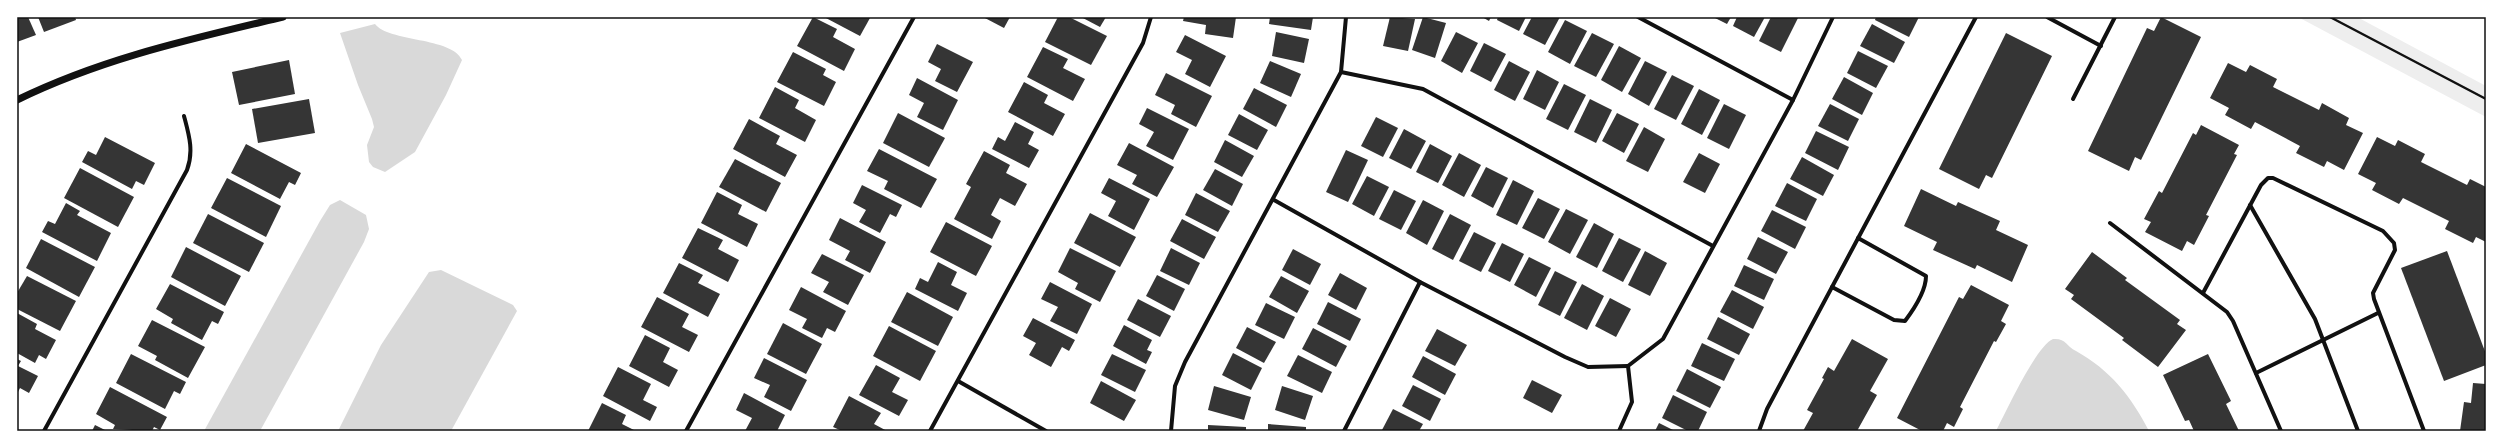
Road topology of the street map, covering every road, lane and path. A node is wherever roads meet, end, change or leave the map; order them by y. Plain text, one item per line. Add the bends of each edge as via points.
1 (283, 17) edge
2 (914, 17) edge
3 (1151, 17) edge
4 (1346, 17) edge
5 (1638, 17) edge
6 (1833, 17) edge
7 (1976, 17) edge
8 (2047, 17) edge
9 (2115, 17) edge
10 (2330, 17) edge
11 (2101, 46) junction
12 (1341, 72) junction
13 (2073, 99) dead end
14 (2486, 99) edge
15 (17, 100) edge
16 (1792, 100) junction
17 (184, 116) dead end
18 (1274, 200) junction
19 (2250, 205) junction
20 (2110, 223) dead end
21 (1858, 238) junction
22 (1713, 246) junction
23 (1420, 282) junction
24 (1832, 287) junction
25 (2203, 293) junction
26 (2378, 313) junction
27 (2324, 340) junction
28 (1628, 366) junction
29 (2256, 373) junction
30 (958, 381) junction
31 (44, 431) edge
32 (686, 431) edge
33 (930, 431) edge
34 (1046, 431) edge
35 (1171, 431) edge
36 (1344, 431) edge
37 (1619, 431) edge
38 (1759, 431) edge
39 (2281, 431) edge
40 (2358, 431) edge
41 (2424, 431) edge

1 - 15 street via 149,49 97,65
2 - 32 street
3 - 30 street via 1144,43
4 - 12 street
5 - 16 street
6 - 16 street
7 - 21 street
8 - 11 street
9 - 11 street
10 - 14 path
11 - 13 street
12 - 18 street
12 - 22 street via 1423,89
16 - 22 street
17 - 31 street via 191,146 191,159 187,170
18 - 23 street
18 - 35 street via 1182,368 1175,386
19 - 25 street
19 - 26 street via 2264,180 2273,178 2389,236 2395,250 2373,293
19 - 27 street via 2315,319
20 - 25 street
21 - 24 street
21 - 24 street via 1926,276 1924,287 1909,316 1905,321 1894,320
22 - 28 street via 1663,339
23 - 28 street via 1588,367
23 - 36 street
24 - 38 street via 1767,409
25 - 29 street via 2227,312
26 - 27 street
26 - 41 street
27 - 29 street
27 - 40 street
28 - 37 street via 1632,402
29 - 39 street
30 - 33 street
30 - 34 street

